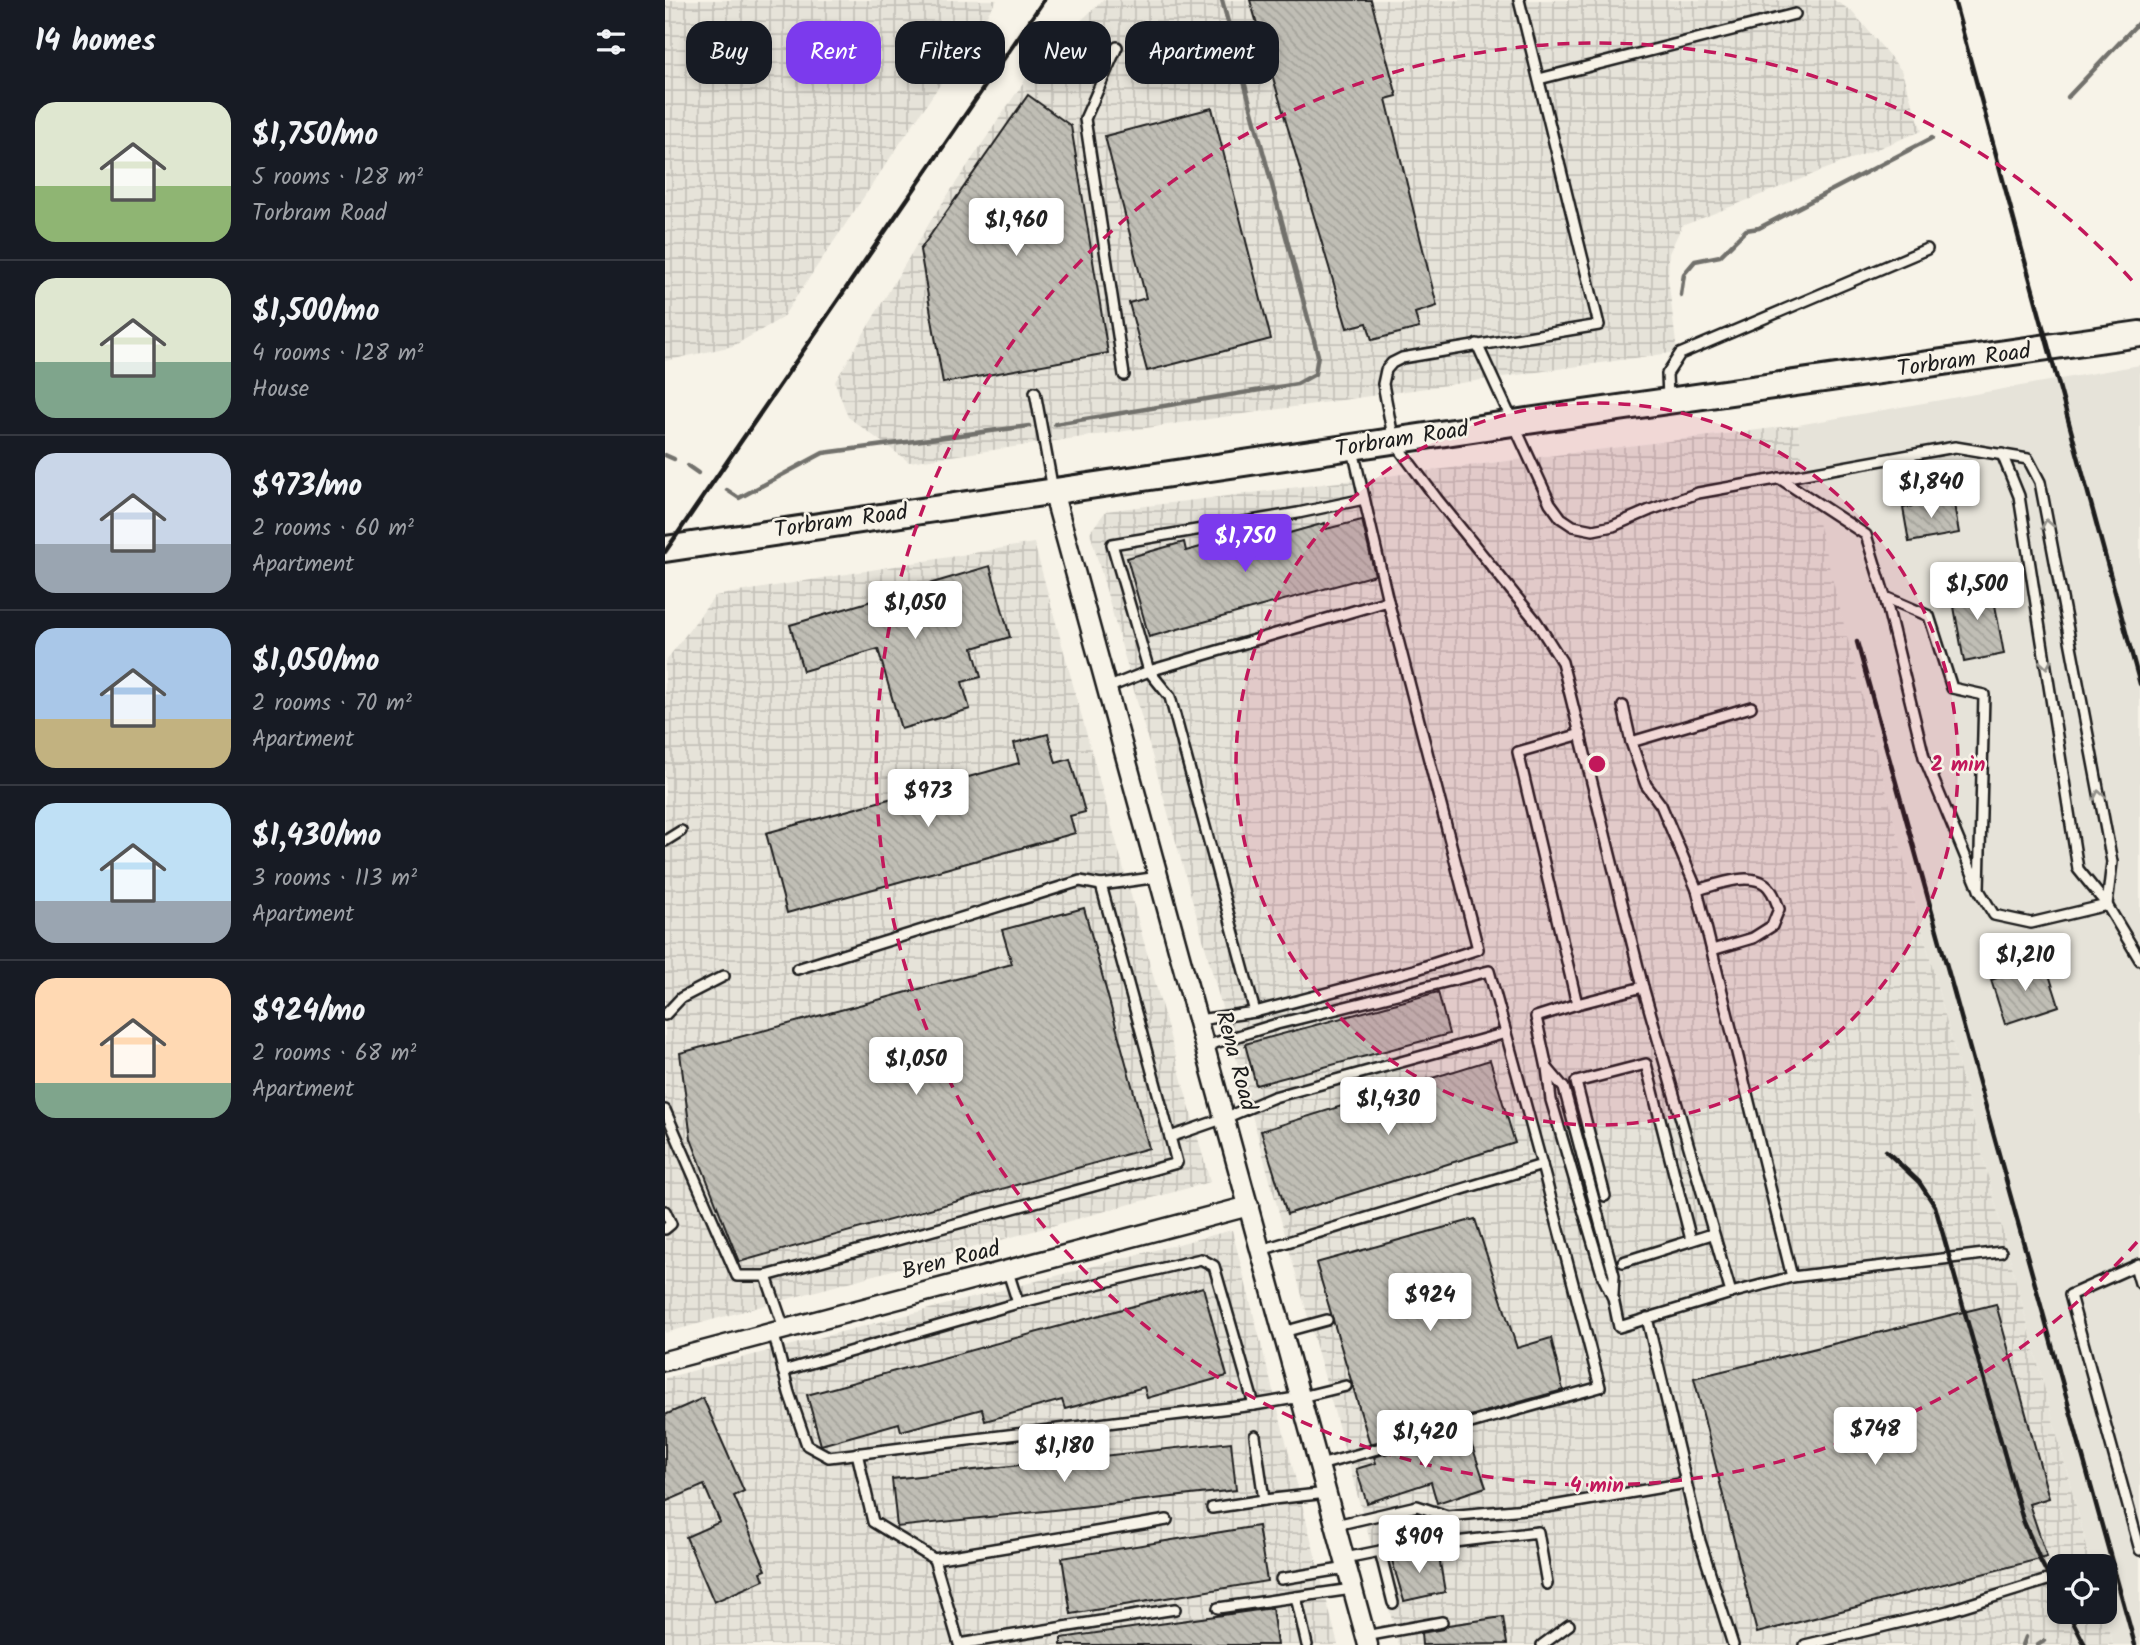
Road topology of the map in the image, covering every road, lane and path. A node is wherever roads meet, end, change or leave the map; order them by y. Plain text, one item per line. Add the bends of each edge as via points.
1 (1519, 0) edge
2 (1795, 13) dead end
3 (1117, 47) dead end
4 (1539, 79) junction
5 (1927, 249) dead end
6 (2140, 334) edge
7 (1477, 344) junction
8 (1124, 375) dead end
9 (1035, 392) dead end
10 (1668, 403) junction
11 (1513, 423) junction
12 (1394, 442) junction
13 (1353, 448) junction
14 (2003, 454) junction
15 (1779, 478) junction
16 (1053, 491) junction
17 (1364, 499) junction
18 (665, 549) edge
19 (1885, 597) junction
20 (1388, 601) junction
21 (1149, 671) junction
22 (1107, 688) junction
23 (1623, 706) dead end
24 (1751, 708) dead end
25 (1581, 734) junction
26 (1632, 742) junction
27 (681, 831) dead end
28 (665, 841) edge
29 (1159, 877) junction
30 (1101, 885) junction
31 (1697, 890) junction
32 (1979, 890) junction
33 (2107, 905) junction
34 (1712, 950) junction
35 (2140, 960) edge
36 (797, 969) dead end
37 (724, 976) dead end
38 (1643, 987) junction
39 (1577, 1004) junction
40 (1255, 1012) junction
41 (665, 1015) edge
42 (1198, 1020) junction
43 (1506, 1033) junction
44 (1205, 1046) junction
45 (1547, 1068) junction
46 (665, 1110) edge
47 (1225, 1118) junction
48 (1170, 1138) junction
49 (1542, 1165) junction
50 (1605, 1196) dead end
51 (1249, 1206) junction
52 (665, 1211) edge
53 (665, 1229) edge
54 (1712, 1234) junction
55 (1691, 1240) junction
56 (1261, 1250) junction
57 (2001, 1252) dead end
58 (1623, 1262) dead end
59 (2138, 1265) edge
60 (1008, 1272) junction
61 (765, 1276) junction
62 (1791, 1277) junction
63 (2140, 1283) edge
64 (1731, 1293) junction
65 (1613, 1298) junction
66 (1018, 1303) junction
67 (1647, 1318) junction
68 (1327, 1320) dead end
69 (779, 1329) junction
70 (1283, 1332) junction
71 (665, 1361) edge
72 (783, 1371) junction
73 (1346, 1386) dead end
74 (1301, 1397) junction
75 (1254, 1405) junction
76 (1255, 1436) dead end
77 (857, 1453) junction
78 (1320, 1465) junction
79 (1686, 1483) junction
80 (1327, 1493) junction
81 (1264, 1500) junction
82 (1212, 1508) dead end
83 (1167, 1520) dead end
84 (1336, 1525) junction
85 (2140, 1550) edge
86 (1380, 1551) junction
87 (933, 1559) junction
88 (1346, 1563) junction
89 (1282, 1579) dead end
90 (2047, 1580) edge
91 (1547, 1584) dead end
92 (1352, 1589) junction
93 (1296, 1597) junction
94 (1392, 1603) dead end
95 (1217, 1608) dead end
96 (1175, 1609) dead end
97 (1442, 1622) dead end
98 (1569, 1625) dead end
99 (1366, 1641) edge
100 (959, 1645) edge
101 (1307, 1645) edge
102 (1542, 1645) edge
103 (1733, 1645) edge
104 (1805, 1645) edge

1 - 4 lane
2 - 4 lane
3 - 8 lane via 1085,119
4 - 7 lane via 1599,325
5 - 10 lane via 1680,354 1667,374
6 - 10 main road, Torbram Road
7 - 11 lane
7 - 12 lane via 1402,358 1386,370 1383,384
9 - 16 lane
10 - 11 main road, Torbram Road
11 - 12 main road, Torbram Road
11 - 15 lane via 1550,503 1573,526 1593,530 1613,526 1698,493
12 - 13 main road, Torbram Road
12 - 25 lane via 1549,638 1562,662
13 - 16 main road, Torbram Road
13 - 17 lane
14 - 15 lane via 1955,447
14 -> 33 lane via 2019,496 2078,869
33 -> 14 lane via 2112,862 2039,482 2028,459
15 - 19 lane via 1866,536
16 - 18 main road, Torbram Road
16 - 22 street, Rena Road
17 - 20 lane
17 - 21 lane via 1112,544
19 - 32 lane via 1924,757
19 - 32 lane via 1929,616 1952,688 1984,695
20 - 21 lane
20 - 40 lane via 1478,949
21 - 22 lane
21 - 40 lane via 1170,697
22 - 29 street, Rena Road
23 - 26 lane
24 - 26 lane
25 - 38 lane
25 - 39 lane via 1518,752
26 - 31 lane via 1646,785 1661,805
27 - 28 lane
29 - 30 lane
29 - 42 street, Rena Road
30 - 36 lane via 1080,881
30 - 48 lane
31 - 34 lane
31 - 34 lane via 1746,879 1764,884 1779,909 1772,926 1753,938
32 - 33 lane via 1994,915 2031,923
33 - 35 lane
34 - 62 lane
37 - 41 lane via 681,998
38 - 39 lane
38 - 54 lane
39 - 45 lane via 1536,1017
40 - 42 lane
42 - 44 street, Rena Road
43 - 44 lane via 1489,971
43 - 47 lane via 1274,1097
43 - 49 lane
44 - 47 street, Rena Road
45 - 65 lane via 1551,1100 1603,1278
45 - 65 lane via 1564,1088 1614,1275
46 - 61 lane via 737,1276
47 - 48 lane
47 - 51 street, Rena Road
48 - 61 lane via 1177,1163
49 - 56 lane
49 - 78 lane via 1600,1388
50 - 55 lane via 1576,1082 1646,1064
51 - 56 street, Rena Road
51 - 60 street, Bren Road
52 - 53 lane via 671,1224
54 - 55 lane
54 - 64 lane
55 - 58 lane
56 - 70 street, Rena Road
57 - 62 lane
59 - 63 lane
59 - 85 lane via 2070,1295
60 - 66 lane
60 - 69 street, Bren Road
61 - 69 lane
62 - 64 lane
64 - 67 lane
65 - 67 lane via 1619,1327
66 - 72 lane
66 - 75 lane via 1201,1259 1214,1266
67 - 79 lane
68 - 70 lane
69 - 71 street, Bren Road
69 - 72 lane
70 - 74 street, Rena Road
72 - 77 lane via 807,1445 829,1457
73 - 74 lane
74 - 75 lane
74 - 78 street, Rena Road
75 - 77 lane
76 - 81 lane
77 - 87 lane via 873,1522
78 - 80 street, Rena Road
79 - 84 lane via 1546,1507 1447,1516 1417,1506
79 - 103 lane
80 - 81 lane
80 - 84 street, Rena Road
81 - 82 lane
83 - 87 lane
84 - 88 street, Rena Road
86 - 88 lane
86 - 91 lane via 1538,1532
86 - 94 lane
87 - 100 lane
88 - 89 lane
88 - 92 street, Rena Road
90 - 104 lane via 1948,1611
92 - 93 lane
92 - 99 street, Rena Road
93 - 95 lane
93 - 101 lane
96 - 100 lane
97 - 99 lane
98 - 102 lane

